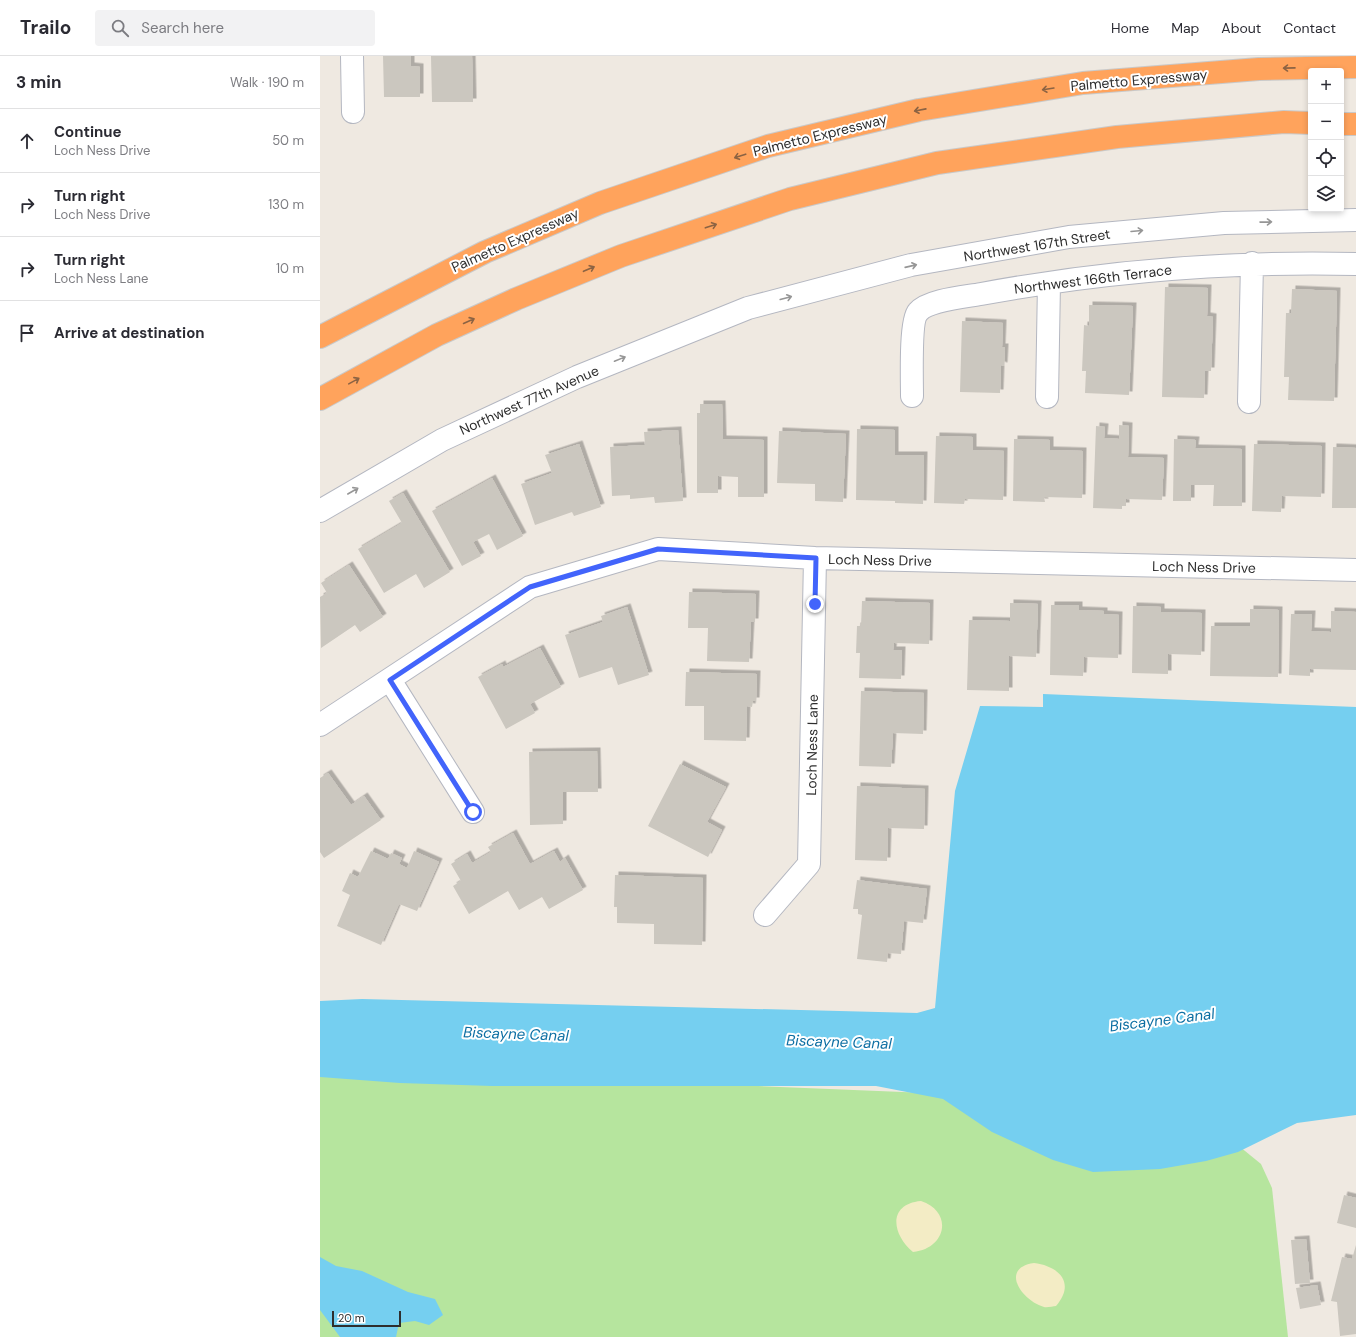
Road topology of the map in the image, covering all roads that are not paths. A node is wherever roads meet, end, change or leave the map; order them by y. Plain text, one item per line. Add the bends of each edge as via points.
1 (352, 56) edge
2 (1356, 67) edge
3 (353, 112) dead end
4 (1308, 123) edge
5 (1344, 124) edge
6 (1356, 124) edge
7 (1356, 220) edge
8 (1252, 263) junction
9 (1356, 264) edge
10 (1049, 283) junction
11 (748, 308) joint
12 (320, 337) edge
13 (912, 396) dead end
14 (1047, 397) dead end
15 (320, 399) edge
16 (1249, 402) dead end
17 (320, 511) edge
18 (816, 558) junction
19 (1356, 570) edge
20 (390, 680) junction
21 (320, 725) edge
22 (473, 812) dead end
23 (765, 915) dead end

1 - 3 street
2 -> 12 highway, Palmetto Expressway via 1259,69 1083,83 918,110 768,146 600,203 485,252
15 -> 4 highway via 437,335 523,296 622,256 790,199 937,163 1117,137 1284,122
5 - 6 highway
11 -> 7 street, Northwest 167th Street via 911,265 1069,237 1224,223
8 - 9 street, Northwest 166th Terrace
8 - 10 street, Northwest 166th Terrace via 1156,270
8 - 16 street
10 - 13 street, Northwest 166th Terrace via 947,300 922,308 914,318
10 - 14 street
17 -> 11 street, Northwest 77th Avenue via 442,440 577,377
18 - 19 street, Loch Ness Drive
18 - 20 street, Loch Ness Drive via 658,549 530,587
18 - 23 street, Loch Ness Lane via 809,864
20 - 21 street, Loch Ness Drive
20 - 22 street

